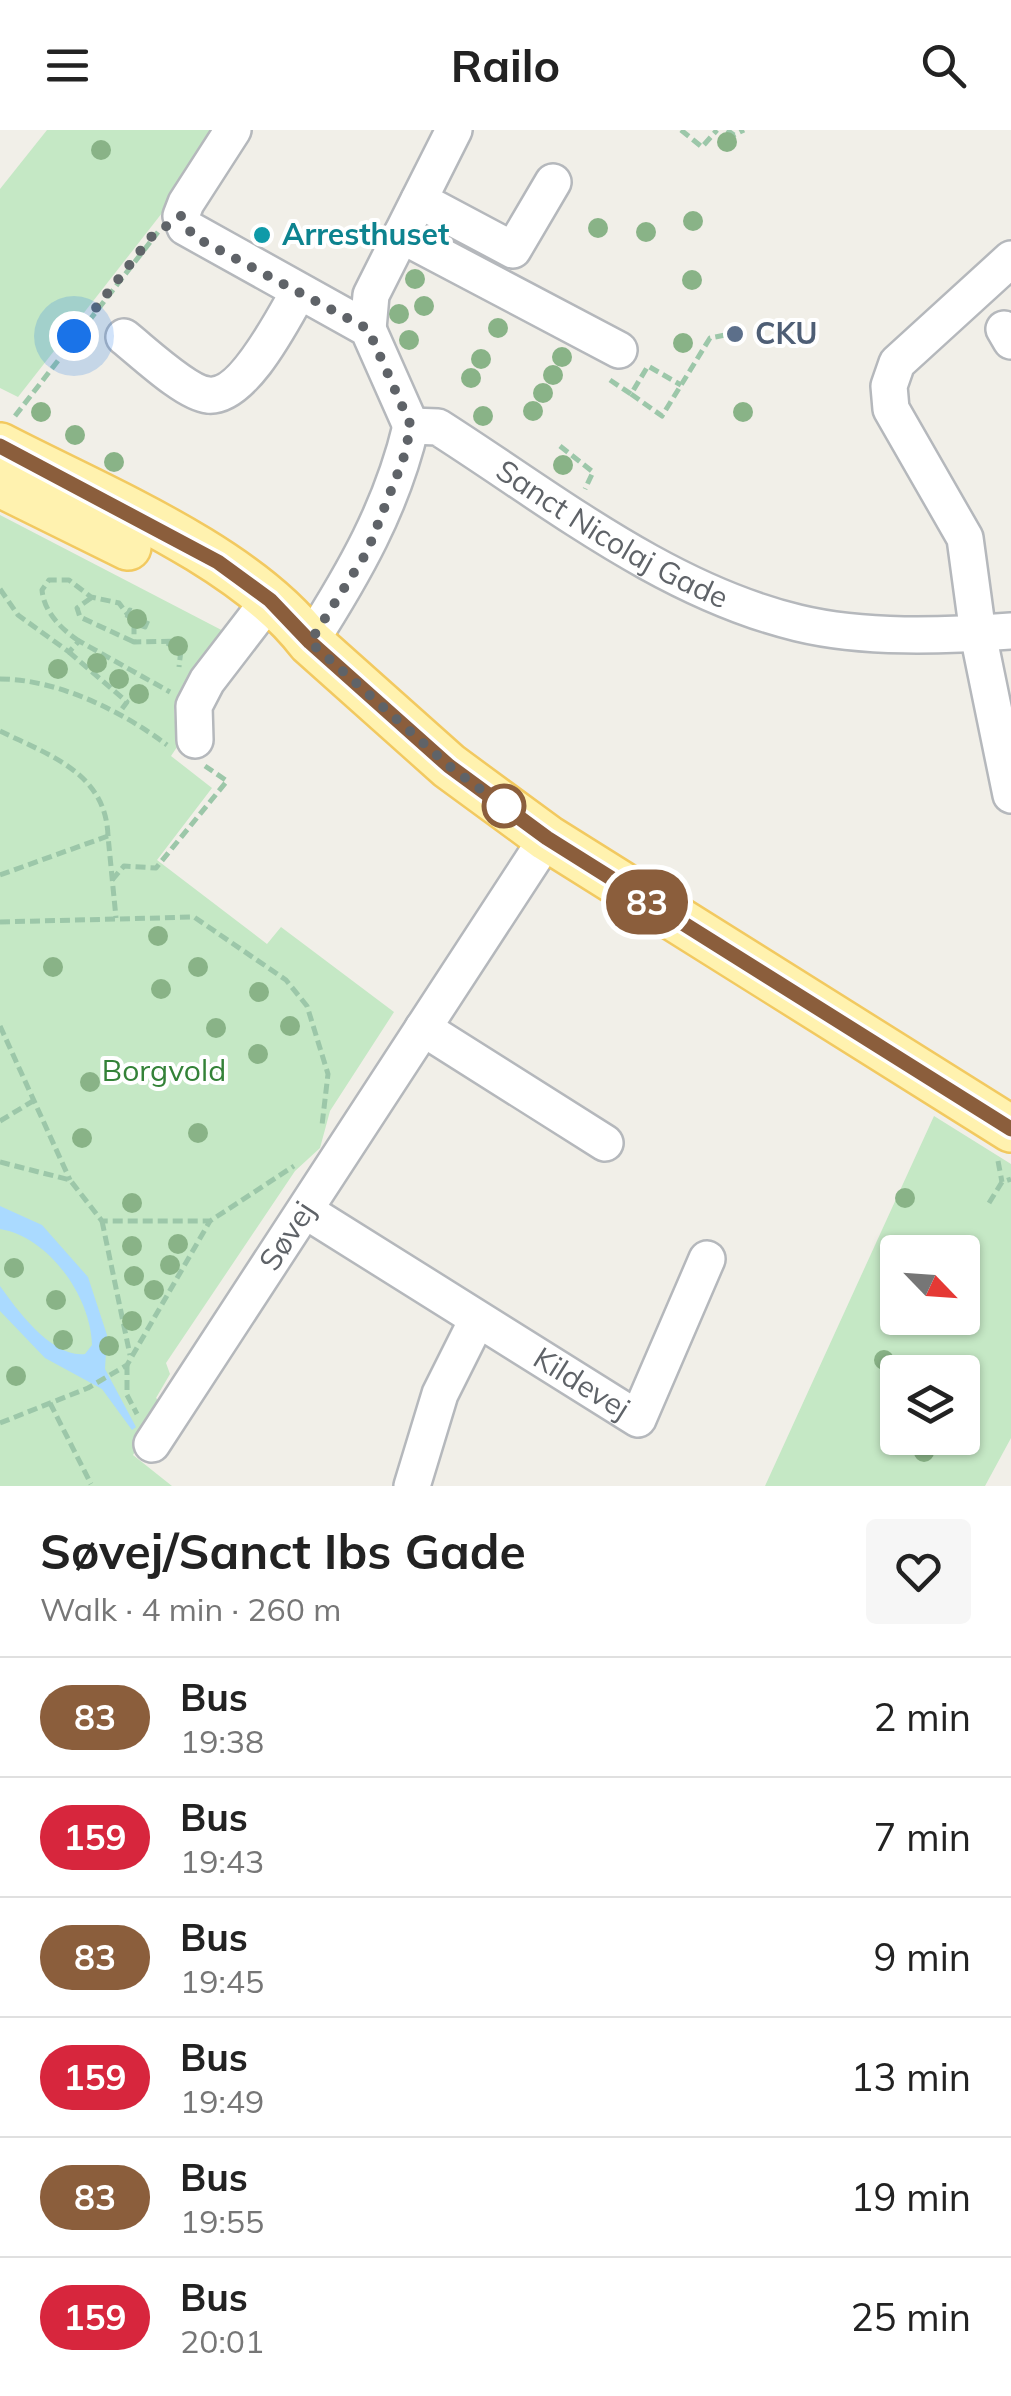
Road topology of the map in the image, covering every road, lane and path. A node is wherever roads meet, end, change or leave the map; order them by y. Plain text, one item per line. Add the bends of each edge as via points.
1 (232, 130) edge
2 (454, 130) edge
3 (681, 130) edge
4 (717, 130) edge
5 (728, 130) edge
6 (744, 130) edge
7 (552, 182) dead end
8 (419, 200) junction
9 (181, 216) junction
10 (401, 235) junction
11 (1011, 259) edge
12 (298, 292) junction
13 (368, 329) junction
14 (740, 332) dead end
15 (124, 337) dead end
16 (612, 363) joint
17 (681, 385) junction
18 (631, 394) junction
19 (24, 399) dead end
20 (411, 426) junction
21 (0, 446) edge
22 (560, 446) dead end
23 (588, 483) dead end
24 (0, 484) edge
25 (0, 589) edge
26 (91, 598) junction
27 (264, 609) junction
28 (127, 618) junction
29 (134, 623) junction
30 (994, 633) edge
31 (79, 641) junction
32 (134, 642) junction
33 (310, 642) junction
34 (69, 652) junction
35 (0, 680) edge
36 (119, 714) junction
37 (1004, 719) edge
38 (187, 730) junction
39 (0, 731) edge
40 (1011, 795) edge
41 (108, 836) junction
42 (547, 838) junction
43 (0, 875) edge
44 (112, 880) junction
45 (116, 918) junction
46 (0, 922) edge
47 (0, 1026) edge
48 (423, 1028) junction
49 (33, 1101) junction
50 (0, 1122) edge
51 (1011, 1129) edge
52 (318, 1136) dead end
53 (604, 1143) dead end
54 (303, 1158) dead end
55 (0, 1162) edge
56 (1011, 1179) edge
57 (70, 1180) junction
58 (989, 1203) dead end
59 (306, 1211) junction
60 (210, 1220) junction
61 (102, 1221) junction
62 (707, 1260) dead end
63 (477, 1320) junction
64 (131, 1357) junction
65 (127, 1365) junction
66 (50, 1403) junction
67 (0, 1423) edge
68 (152, 1444) joint
69 (90, 1484) edge
70 (412, 1486) edge

1 - 9 street
2 - 8 street
3 - 4 path via 702,147
5 - 6 path via 734,136
7 - 8 street via 514,250
8 - 10 street
9 - 12 street via 193,236
9 - 19 path via 152,236
10 - 13 street via 371,295
10 - 16 street
11 - 30 street via 975,299 897,363 888,386 891,408 965,538
12 - 13 street
12 - 15 street via 243,376 211,396 194,391
13 - 20 street
14 - 17 path via 710,338
16 - 18 path
17 - 18 path via 648,366
17 - 18 path via 662,416
20 - 30 street, Sanct Nicolaj Gade via 438,427 662,570 714,595 798,624
20 - 33 street via 367,552
21 - 27 main road via 218,562
22 - 23 path via 593,472
24 - 27 main road via 203,586
25 - 34 path via 18,614
26 - 28 path via 119,603
26 - 31 path via 60,578 43,586 45,606
26 - 32 path via 77,608 80,617
27 - 33 main road via 282,636
27 - 38 street via 207,681
28 - 29 path
28 - 29 path via 130,610 148,620 145,627
29 - 32 path
30 - 37 street
31 - 34 path
31 - 38 path
32 - 38 path via 182,641
33 - 42 main road via 449,766
34 - 36 path via 127,702
35 - 36 path via 24,679
36 - 38 path
37 - 40 street
38 - 44 path via 227,781 162,863 150,870 124,866
39 - 41 path via 80,772 106,808
41 - 43 path
41 - 44 path
42 - 48 street, Søvej
42 - 51 main road
44 - 45 path
45 - 46 path
45 - 52 path via 194,917 286,980 307,1006 328,1074
47 - 49 path
48 - 53 street
48 - 59 street, Søvej
49 - 50 path
49 - 57 path
54 - 60 path
55 - 57 path
56 - 58 path
57 - 61 path
59 - 63 street, Kildevej
59 - 68 street, Søvej
60 - 61 path
60 - 64 path
61 - 64 path
62 - 63 street, Kildevej via 638,1419
63 - 70 street via 440,1394
64 - 65 path
65 - 66 path
65 - 68 path via 126,1396
66 - 67 path
66 - 69 path

